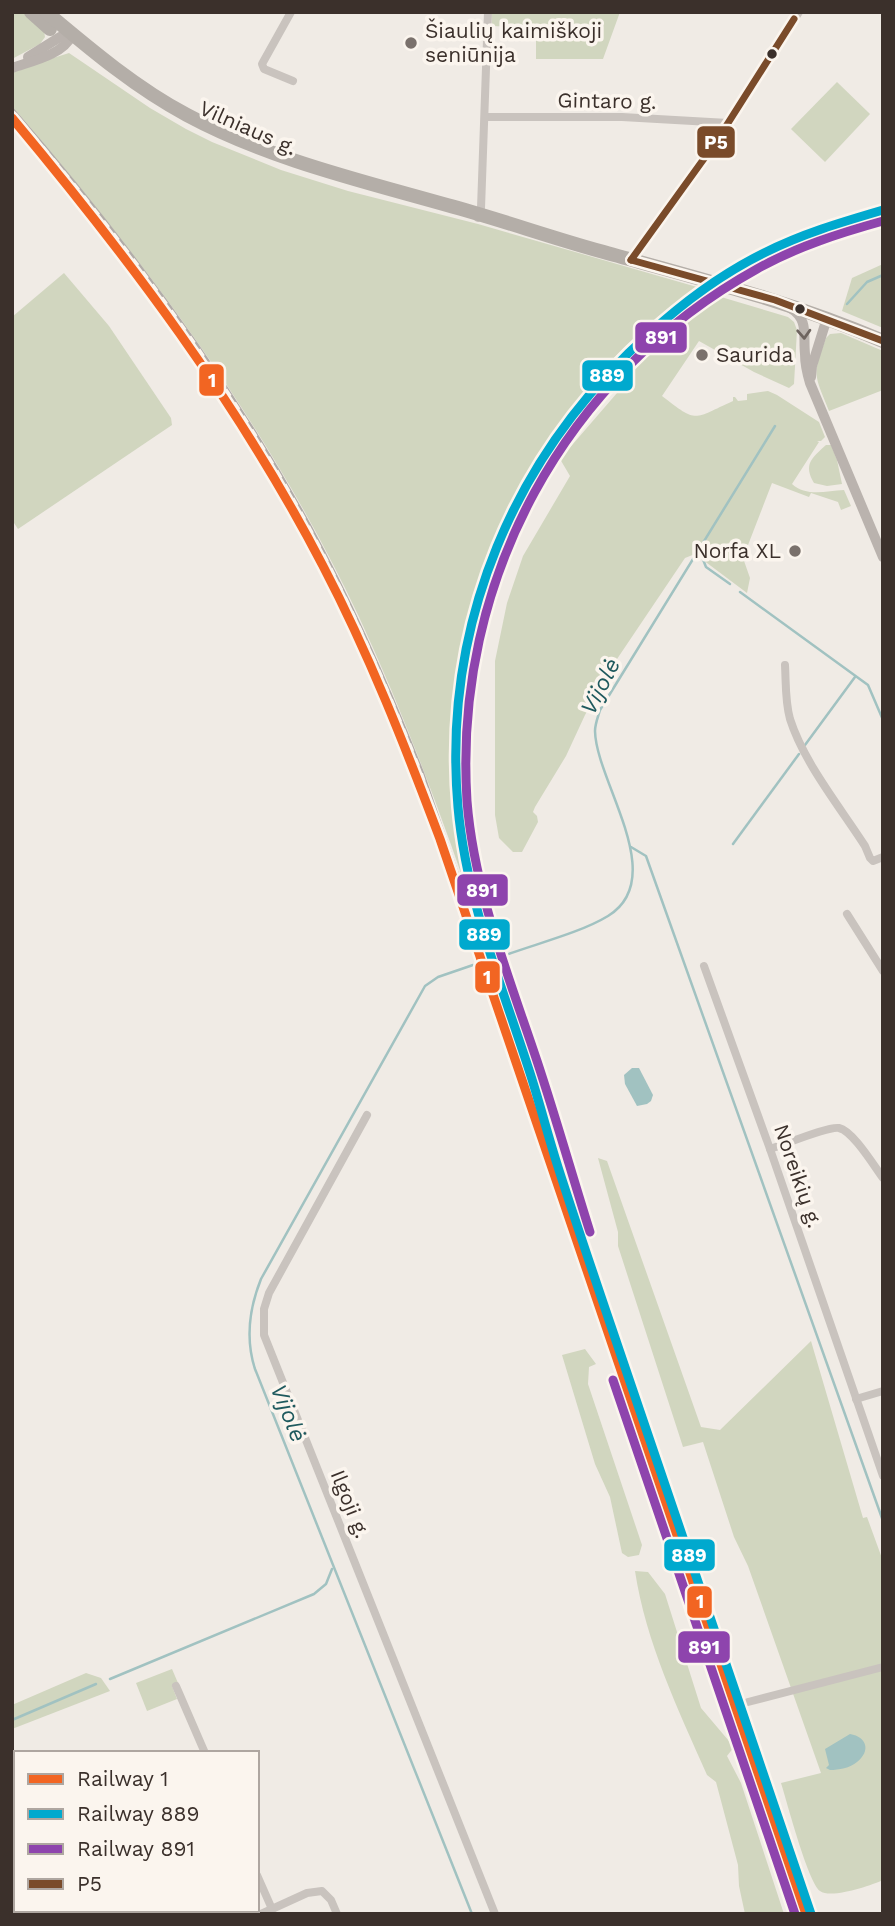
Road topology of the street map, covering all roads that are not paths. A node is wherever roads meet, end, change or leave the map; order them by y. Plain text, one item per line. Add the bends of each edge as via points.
1 (31, 12) edge
2 (46, 12) edge
3 (292, 12) edge
4 (488, 12) edge
5 (793, 14) edge
6 (67, 39) junction
7 (12, 67) edge
8 (293, 82) dead end
9 (485, 117) junction
10 (728, 123) junction
11 (478, 217) junction
12 (631, 260) junction
13 (775, 300) junction
14 (827, 318) junction
15 (883, 341) edge
16 (810, 383) junction
17 (883, 557) edge
18 (785, 665) dead end
19 (883, 858) edge
20 (847, 914) dead end
21 (704, 966) dead end
22 (883, 971) edge
23 (367, 1115) dead end
24 (771, 1149) junction
25 (883, 1178) edge
26 (883, 1391) edge
27 (856, 1399) junction
28 (883, 1476) edge
29 (883, 1667) edge
30 (176, 1686) dead end
31 (748, 1702) dead end
32 (204, 1751) edge
33 (259, 1880) edge
34 (272, 1909) junction
35 (261, 1914) edge
36 (337, 1914) edge
37 (495, 1914) edge

1 - 6 highway, Vilniaus g.
2 - 6 highway, Vilniaus g.
3 - 8 street via 262,64
4 - 9 street
5 - 10 street via 774,54
6 - 7 main road via 54,52
6 - 11 highway, Vilniaus g. via 186,115 234,138 304,165
9 - 10 street, Gintaro g.
9 - 11 street
10 - 12 street
11 - 12 highway, Vilniaus g.
12 - 13 highway, Vilniaus g.
13 - 14 highway, Vilniaus g.
13 -> 16 main road via 803,320
14 - 15 highway, Vilniaus g.
14 - 16 main road
16 - 17 main road
18 - 19 street via 788,709 803,751 870,859
20 - 22 street
21 - 24 street, Noreikių g.
23 - 37 street, Ilgoji g. via 277,1276 264,1309 264,1335
24 - 25 street via 839,1128 851,1135
24 - 27 street, Noreikių g.
26 - 27 street
27 - 28 street, Noreikių g.
29 - 31 street
30 - 32 street
33 - 34 street
34 - 35 street
34 - 36 street via 322,1891

